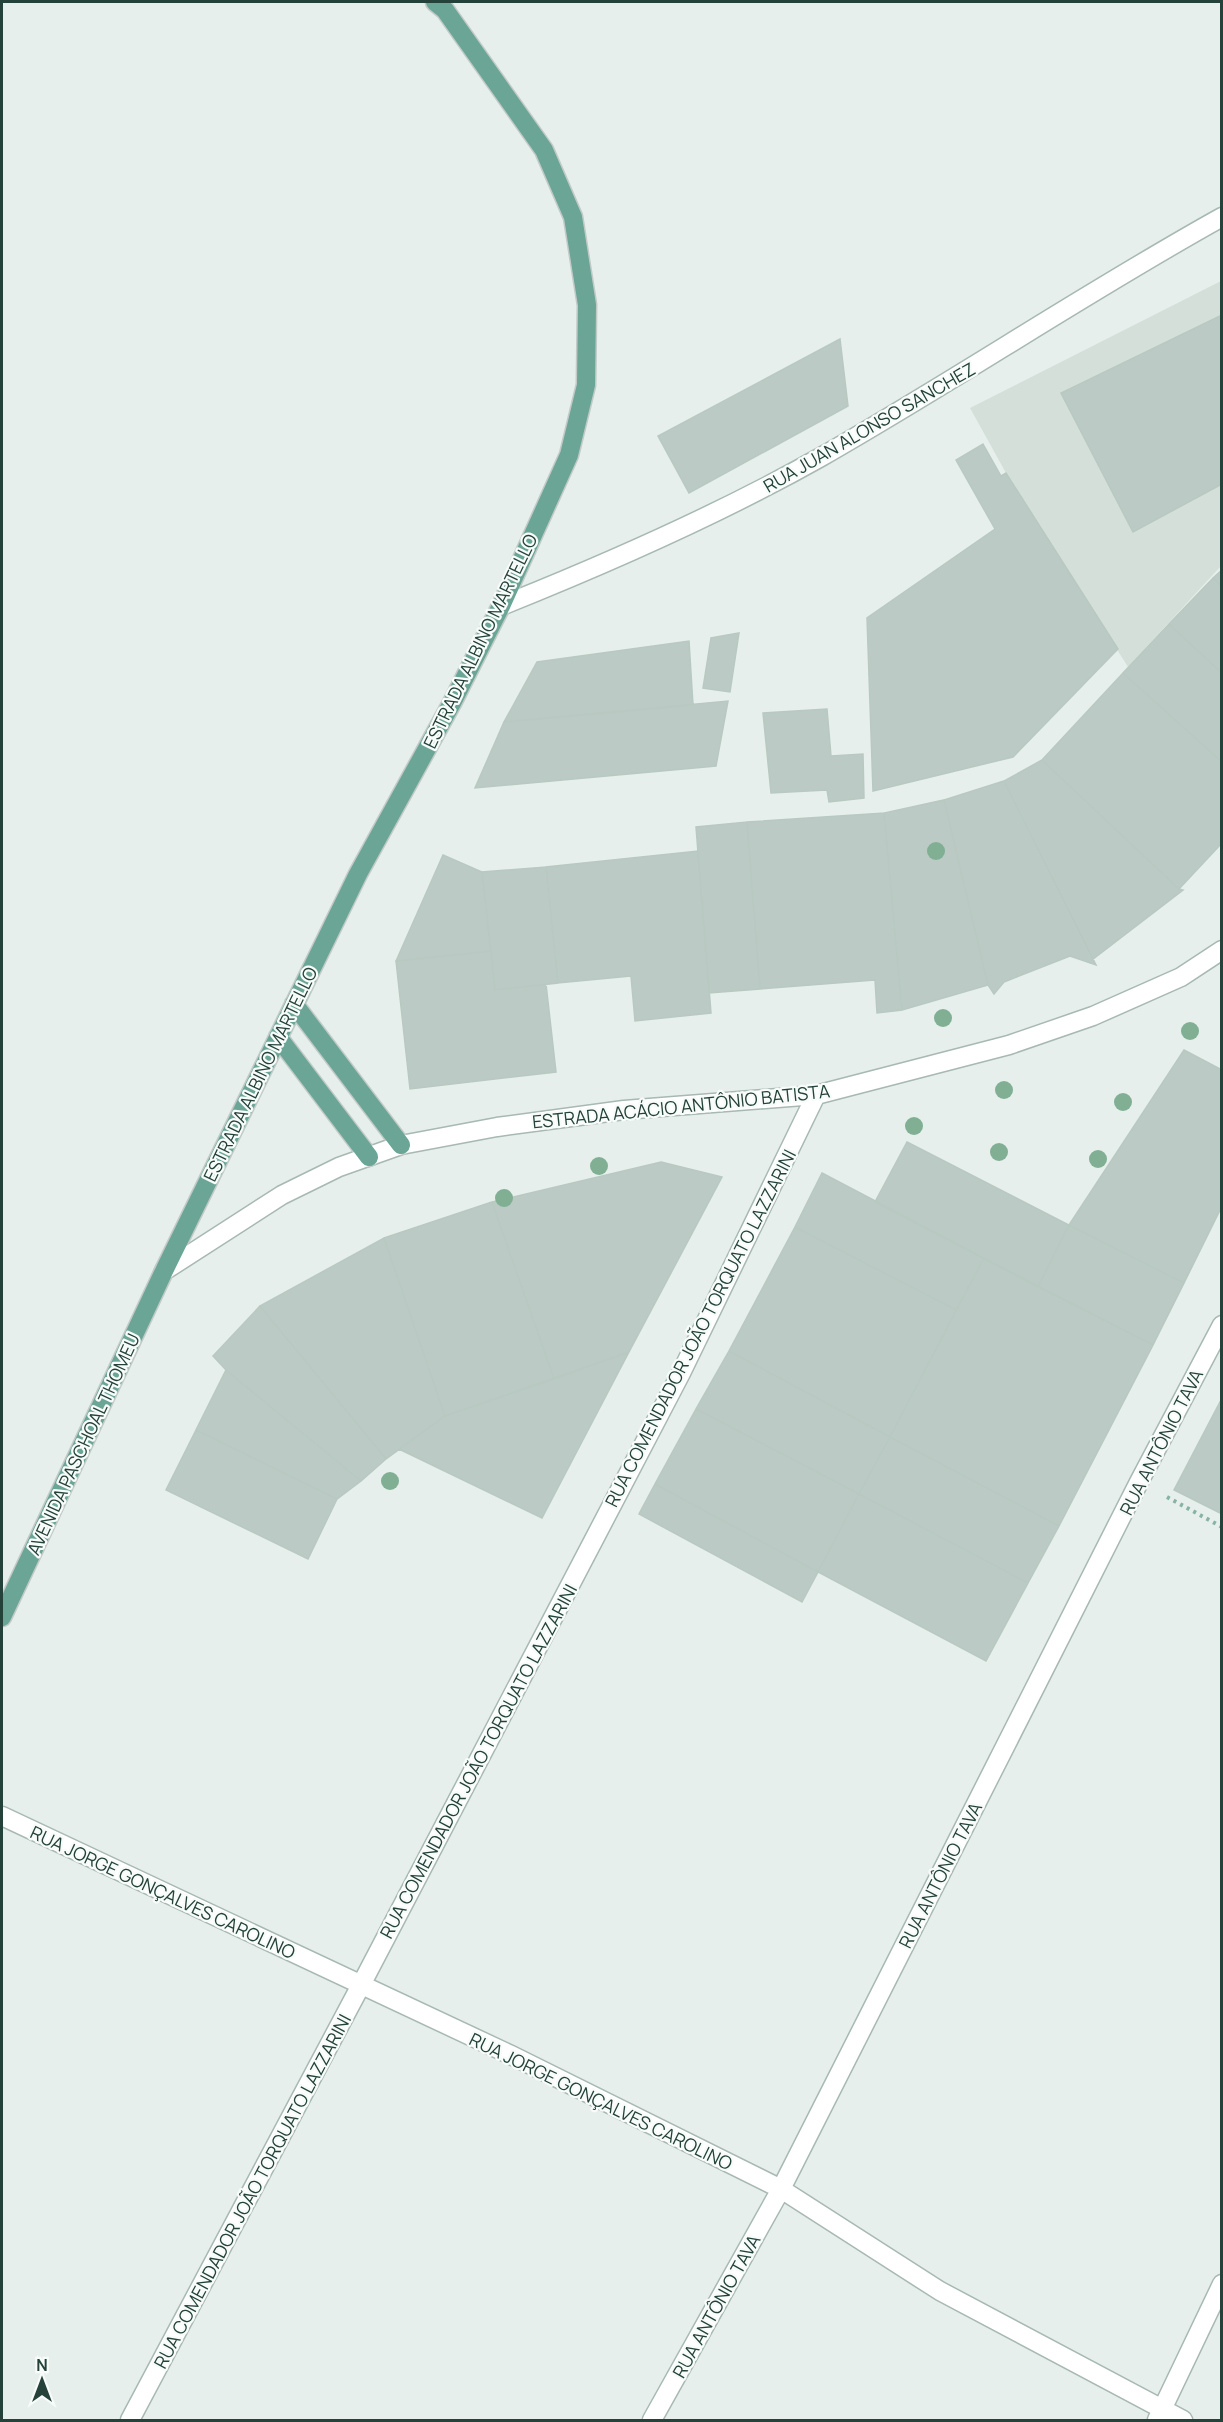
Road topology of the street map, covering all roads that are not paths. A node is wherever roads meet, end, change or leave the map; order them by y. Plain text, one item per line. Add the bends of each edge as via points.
1 (435, 2) edge
2 (1221, 217) edge
3 (501, 606) junction
4 (1221, 950) edge
5 (294, 1004) junction
6 (278, 1037) junction
7 (816, 1095) junction
8 (401, 1145) junction
9 (369, 1157) junction
10 (164, 1271) junction
11 (1221, 1325) edge
12 (2, 1617) edge
13 (2, 1816) edge
14 (361, 1985) junction
15 (781, 2189) junction
16 (1221, 2284) edge
17 (1160, 2415) edge
18 (130, 2421) edge
19 (652, 2421) edge
20 (1183, 2421) edge

1 - 3 main road, ESTRADA ALBINO MARTELLO via 445,10 544,150 573,217 587,305 586,385 569,455
2 - 3 street, RUA JUAN ALONSO SANCHEZ via 819,458 652,543
3 - 5 main road, ESTRADA ALBINO MARTELLO via 358,874
4 - 7 street, ESTRADA ACÁCIO ANTÔNIO BATISTA via 1181,977 1093,1016 1010,1045
5 - 6 main road, ESTRADA ALBINO MARTELLO
5 - 8 main road
6 - 9 main road
6 - 10 main road, ESTRADA ALBINO MARTELLO
7 - 8 street, ESTRADA ACÁCIO ANTÔNIO BATISTA via 624,1110
7 - 14 street, RUA COMENDADOR JOÃO TORQUATO LAZZARINI via 681,1373
8 - 9 street, ESTRADA ACÁCIO ANTÔNIO BATISTA
9 - 10 street, ESTRADA ACÁCIO ANTÔNIO BATISTA via 282,1195
10 - 12 main road, AVENIDA PASCHOAL THOMEU
11 - 15 street, RUA ANTÔNIO TAVA
13 - 14 street, RUA JORGE GONÇALVES CAROLINO
14 - 15 street, RUA JORGE GONÇALVES CAROLINO
14 - 18 street, RUA COMENDADOR JOÃO TORQUATO LAZZARINI
15 - 17 street, RUA JORGE GONÇALVES CAROLINO via 940,2291
15 - 19 street, RUA ANTÔNIO TAVA
16 - 17 street
17 - 20 street, RUA JORGE GONÇALVES CAROLINO

